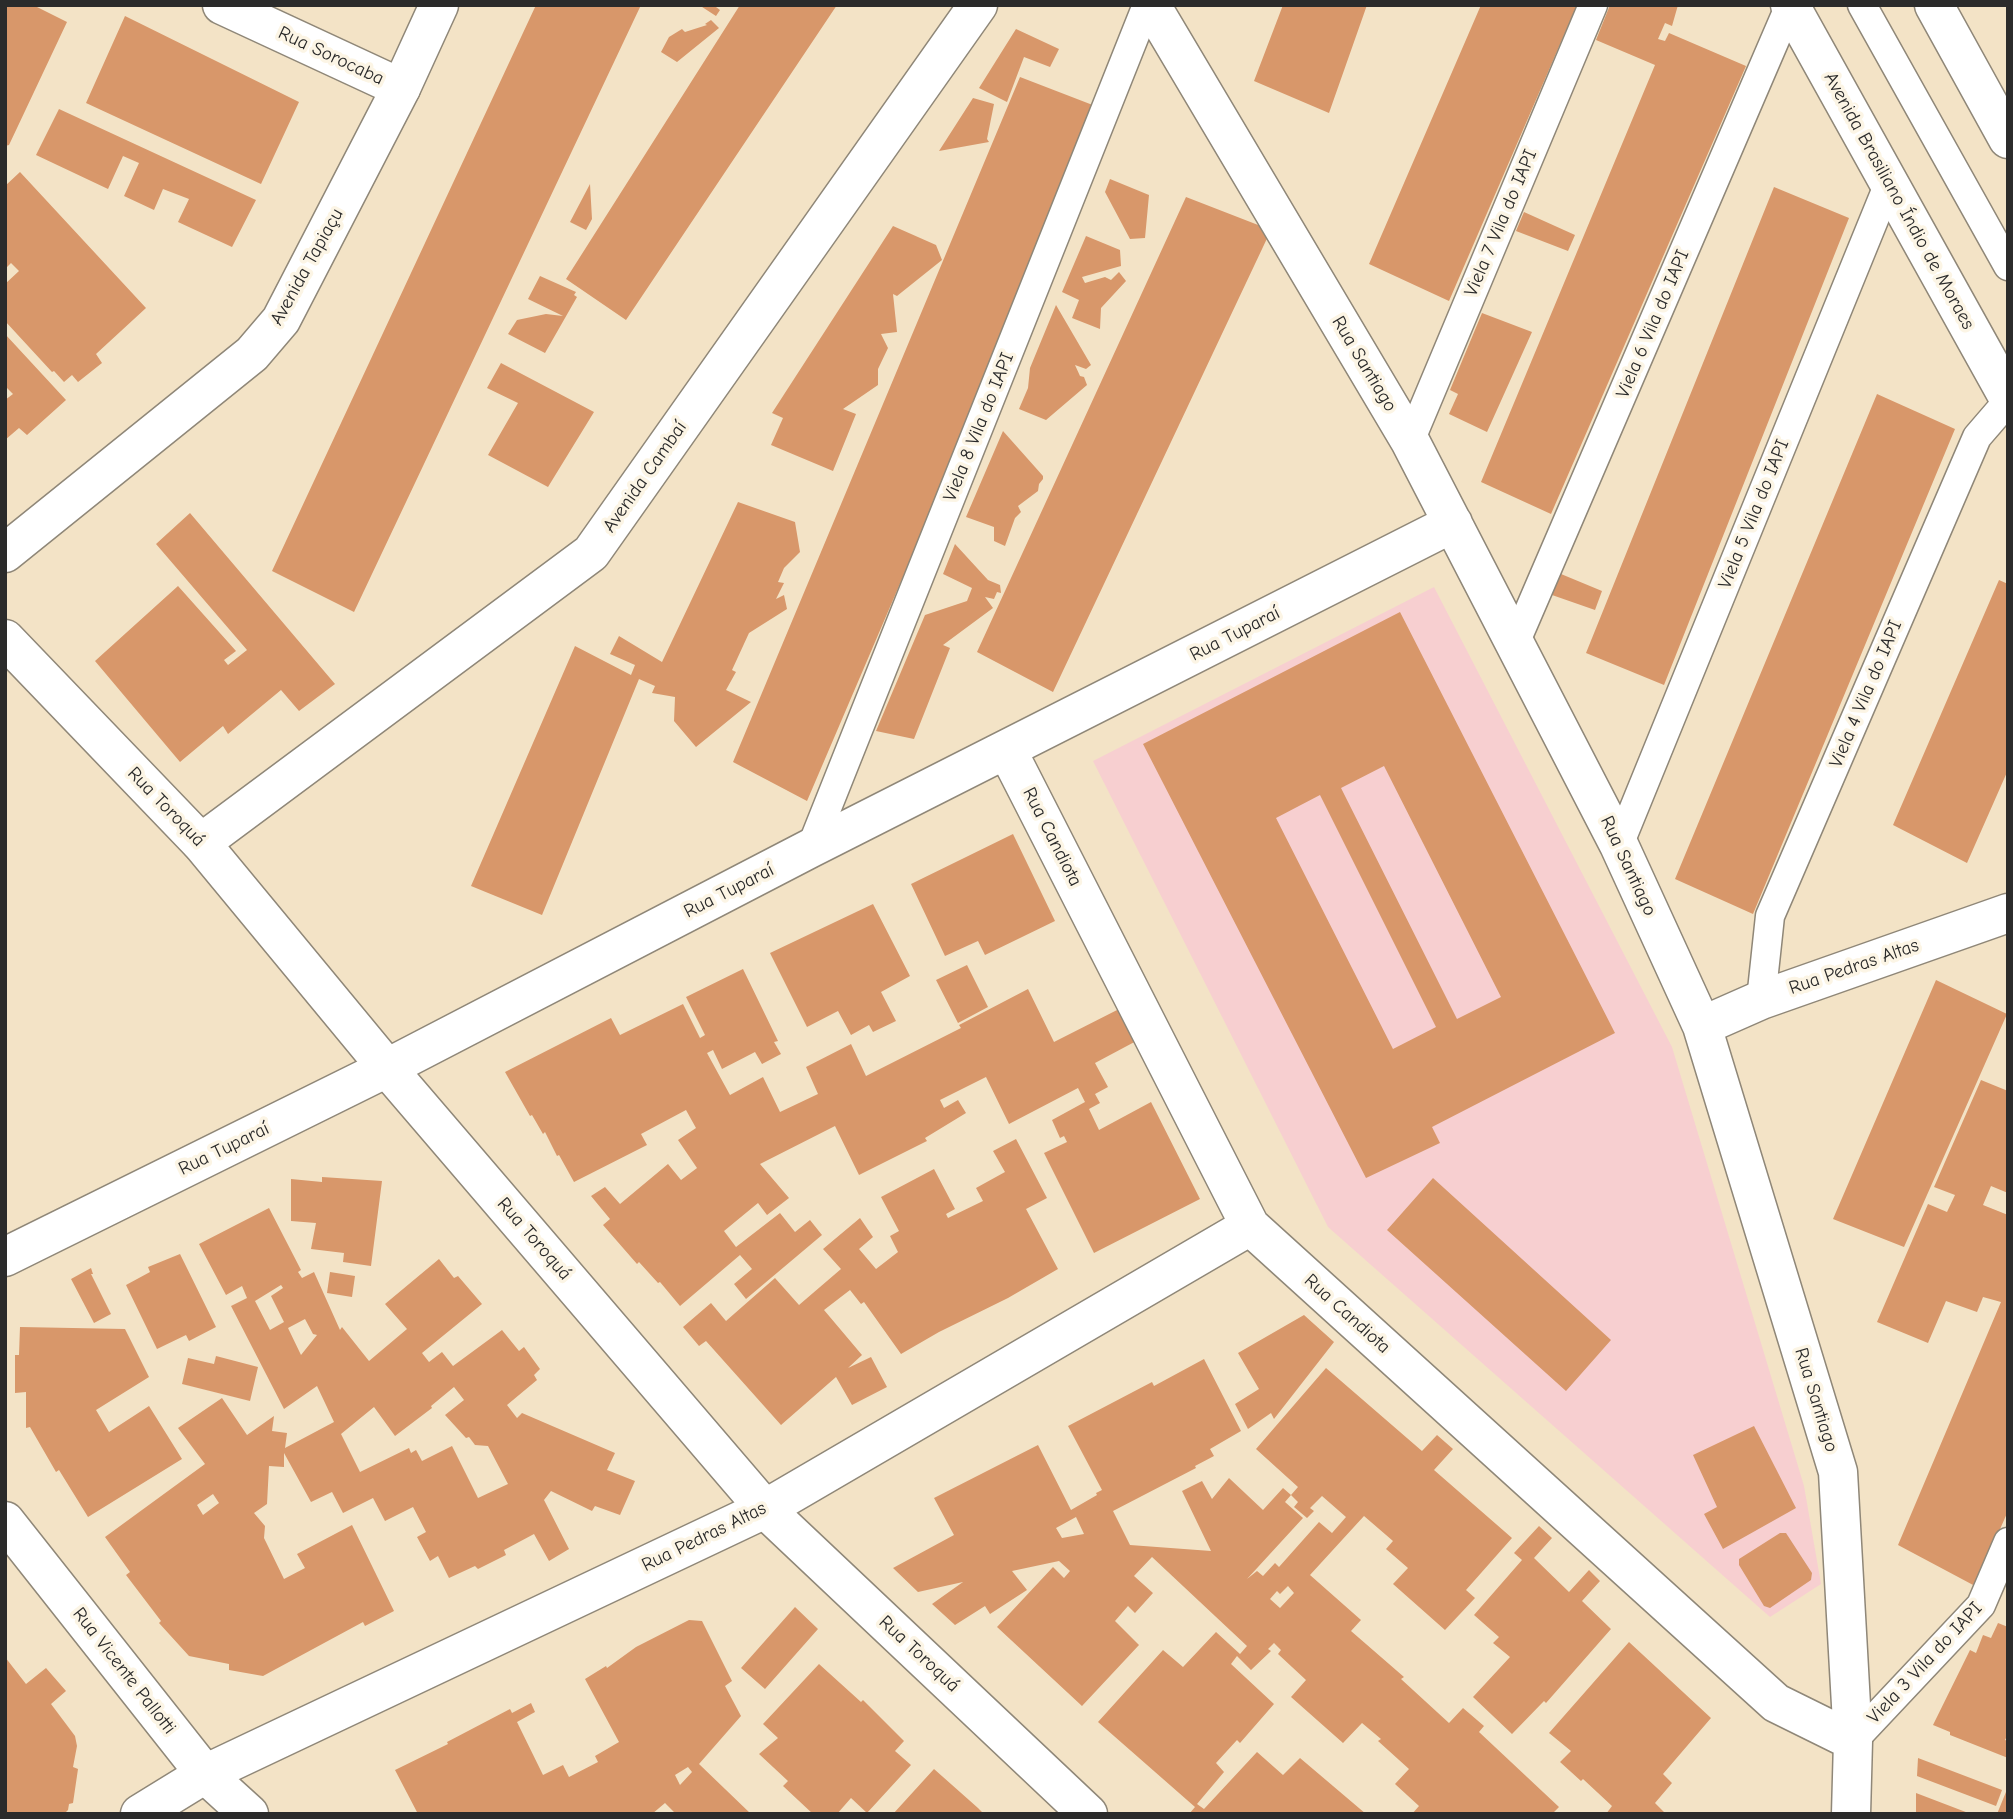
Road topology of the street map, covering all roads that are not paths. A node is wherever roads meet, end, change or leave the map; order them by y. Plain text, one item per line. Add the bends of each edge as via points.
1 (222, 5) edge
2 (439, 5) edge
3 (978, 5) edge
4 (1149, 5) edge
5 (1593, 5) edge
6 (1862, 5) edge
7 (1934, 5) edge
8 (1790, 6) edge
9 (401, 88) junction
10 (2008, 139) edge
11 (1889, 183) junction
12 (2008, 266) edge
13 (2008, 399) edge
14 (1410, 441) junction
15 (1453, 523) junction
16 (5, 553) edge
17 (5, 639) edge
18 (1516, 641) junction
19 (1007, 750) junction
20 (201, 843) junction
21 (1619, 845) junction
22 (811, 848) junction
23 (2008, 913) edge
24 (1761, 999) junction
25 (1702, 1026) junction
26 (387, 1068) junction
27 (1250, 1226) junction
28 (5, 1257) edge
29 (765, 1509) junction
30 (5, 1521) edge
31 (2008, 1542) edge
32 (1853, 1741) junction
33 (205, 1774) junction
34 (140, 1814) edge
35 (249, 1814) edge
36 (1088, 1814) edge
37 (1851, 1814) edge

1 - 9 street, Rua Sorocaba
2 - 9 street, Avenida Tapiaçu
3 - 20 street, Avenida Cambaí via 591,553
4 - 14 street, Rua Santiago
4 - 22 lane, Viela 8 Vila do IAPI
5 - 14 lane, Viela 7 Vila do IAPI
6 - 12 lane
7 - 10 street
8 - 11 street, Avenida Brasiliano Índio de Moraes
8 - 18 lane, Viela 6 Vila do IAPI
9 - 16 street, Avenida Tapiaçu via 281,320 252,354
11 - 13 street, Avenida Brasiliano Índio de Moraes
11 - 21 lane, Viela 5 Vila do IAPI
13 - 24 lane, Viela 4 Vila do IAPI via 1977,438 1770,916
14 - 15 street, Rua Santiago
15 - 18 street, Rua Santiago
15 - 19 street, Rua Tuparaí
17 - 20 street, Rua Toroquá
18 - 21 street, Rua Santiago
19 - 22 street, Rua Tuparaí
19 - 27 street, Rua Candiota
20 - 26 street, Rua Toroquá
21 - 25 street, Rua Santiago
22 - 26 street, Rua Tuparaí
23 - 24 street, Rua Pedras Altas
24 - 25 street, Rua Pedras Altas
25 - 32 street, Rua Santiago via 1838,1472
26 - 28 street, Rua Tuparaí
26 - 29 street, Rua Toroquá
27 - 29 street, Rua Pedras Altas
27 - 32 street, Rua Candiota via 1776,1703
29 - 33 street, Rua Pedras Altas
29 - 36 street, Rua Toroquá
30 - 33 street, Rua Vicente Pallotti
31 - 32 lane, Viela 3 Vila do IAPI via 1981,1605
32 - 37 street, Rua Santiago
33 - 34 street, Rua Pedras Altas
33 - 35 street, Rua Vicente Pallotti

